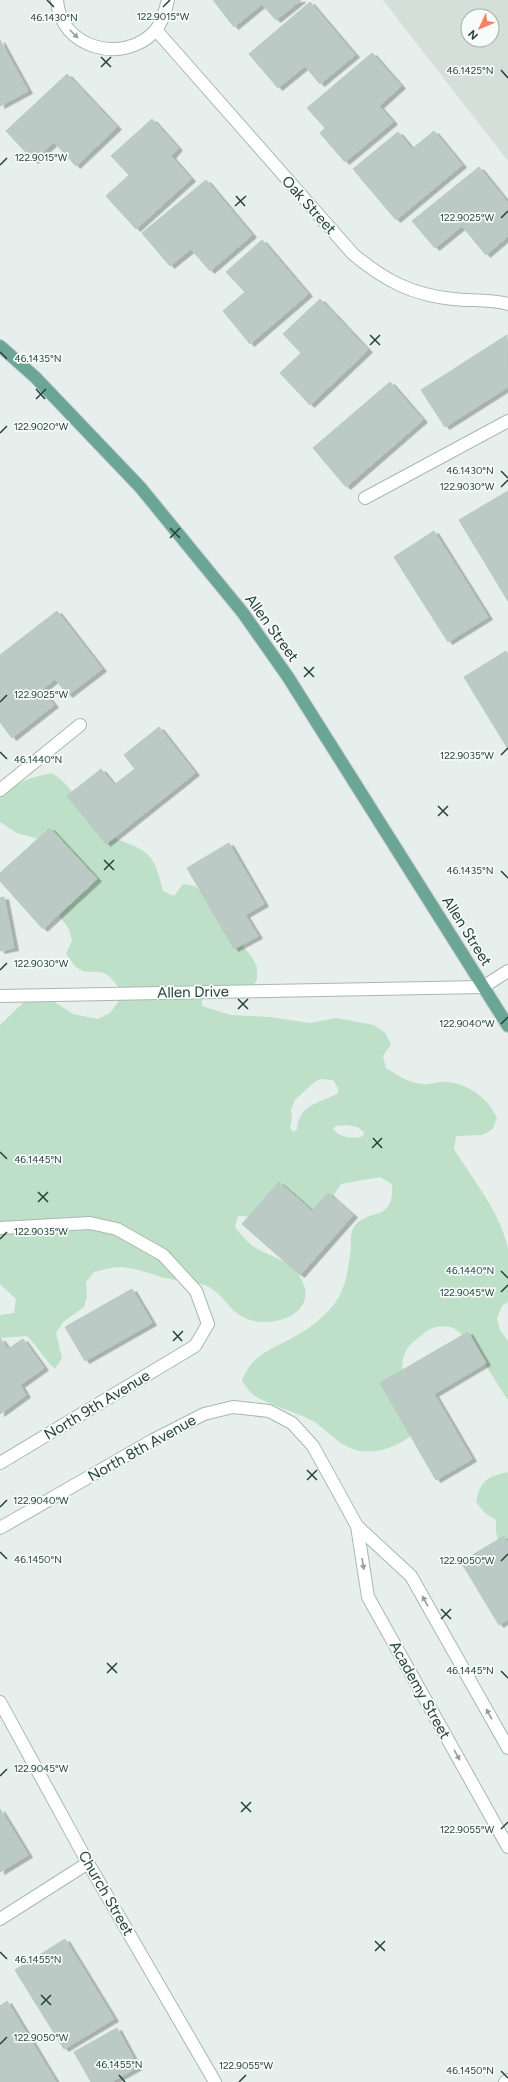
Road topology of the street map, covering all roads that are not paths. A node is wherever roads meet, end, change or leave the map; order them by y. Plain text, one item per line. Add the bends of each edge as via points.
1 (57, 0) edge
2 (168, 0) edge
3 (156, 30) junction
4 (508, 304) edge
5 (0, 346) edge
6 (508, 421) edge
7 (365, 498) dead end
8 (80, 726) dead end
9 (0, 790) edge
10 (508, 971) edge
11 (483, 987) junction
12 (0, 996) edge
13 (508, 1026) edge
14 (0, 1228) edge
15 (292, 1423) joint
16 (0, 1463) edge
17 (357, 1526) junction
18 (0, 1528) edge
19 (0, 1702) edge
20 (508, 1748) edge
21 (508, 1847) edge
22 (88, 1863) junction
23 (0, 1919) edge
24 (508, 2080) edge
25 (215, 2082) edge
26 (505, 2082) edge

1 -> 3 street via 63,22 75,36 90,46 107,50 125,49 142,42
2 - 3 street via 164,16
3 - 4 street, Oak Street via 353,254 376,273 402,286 429,295
5 - 11 main road, Allen Street via 40,382 140,487 243,613 288,677
6 - 7 street
8 - 9 street
10 - 11 street
11 - 12 street, Allen Drive
11 - 13 main road, Allen Street
14 - 16 street, North 9th Avenue via 90,1223 117,1229 163,1255 196,1291 208,1324 195,1346
15 - 17 street, Academy Street via 313,1446
15 - 18 street, North 8th Avenue via 269,1411 233,1407 204,1414 153,1440
20 -> 17 street, Academy Street via 411,1576
17 -> 21 street, Academy Street via 368,1597
19 - 22 street, Church Street
22 - 23 street
22 - 25 street, Church Street
24 - 26 street

